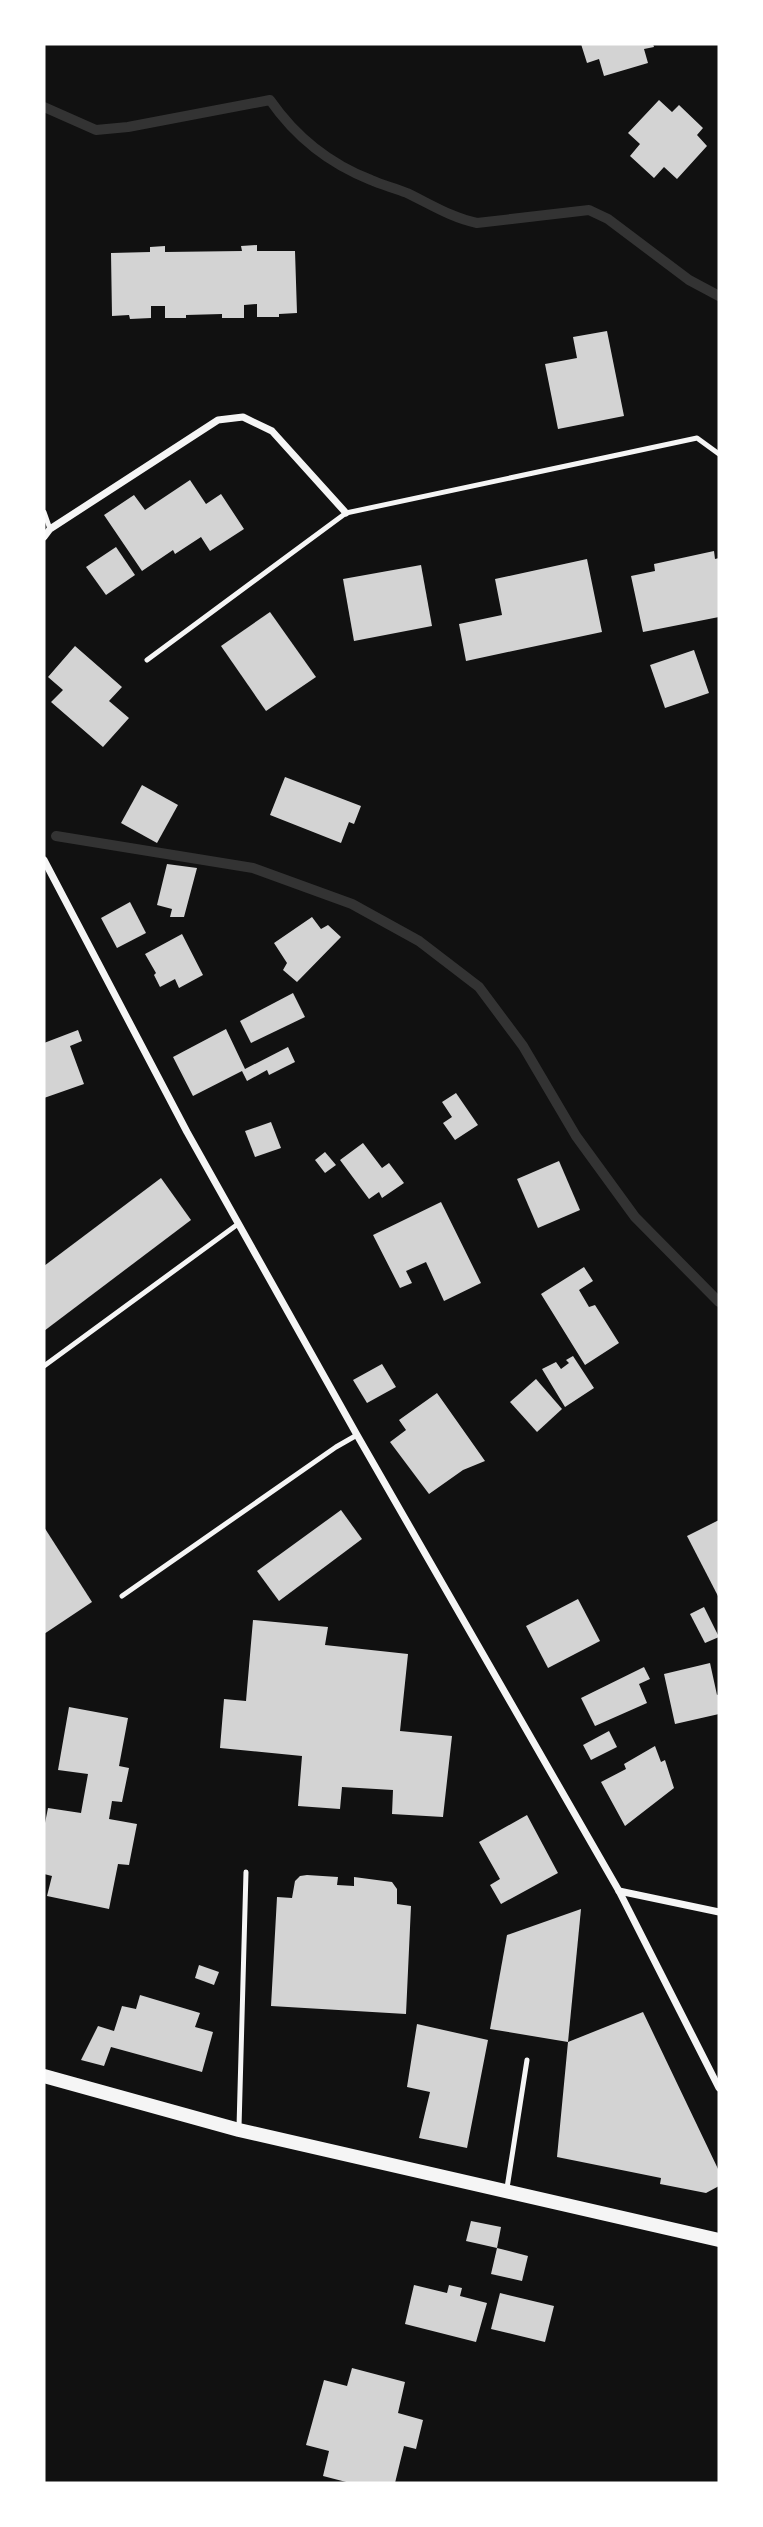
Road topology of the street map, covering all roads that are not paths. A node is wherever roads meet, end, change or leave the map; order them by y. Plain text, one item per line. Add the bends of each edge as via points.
1 (719, 454) edge
2 (44, 512) edge
3 (346, 513) junction
4 (50, 529) junction
5 (44, 537) edge
6 (147, 660) dead end
7 (44, 860) edge
8 (239, 1224) junction
9 (44, 1366) edge
10 (357, 1436) junction
11 (122, 1595) dead end
12 (246, 1872) dead end
13 (619, 1891) junction
14 (719, 1912) edge
15 (527, 2060) dead end
16 (44, 2076) edge
17 (719, 2088) edge
18 (239, 2130) junction
19 (506, 2191) junction
20 (719, 2240) edge

1 - 3 lane via 697,439
2 - 4 lane
3 - 4 street via 272,431 243,417 218,421
3 - 6 lane
4 - 5 street
7 - 8 street
8 - 9 lane
8 - 10 street
10 - 11 lane
10 - 13 street
12 - 18 lane
13 - 14 street
13 - 17 street
15 - 19 lane
16 - 18 main road
18 - 19 main road
19 - 20 main road

